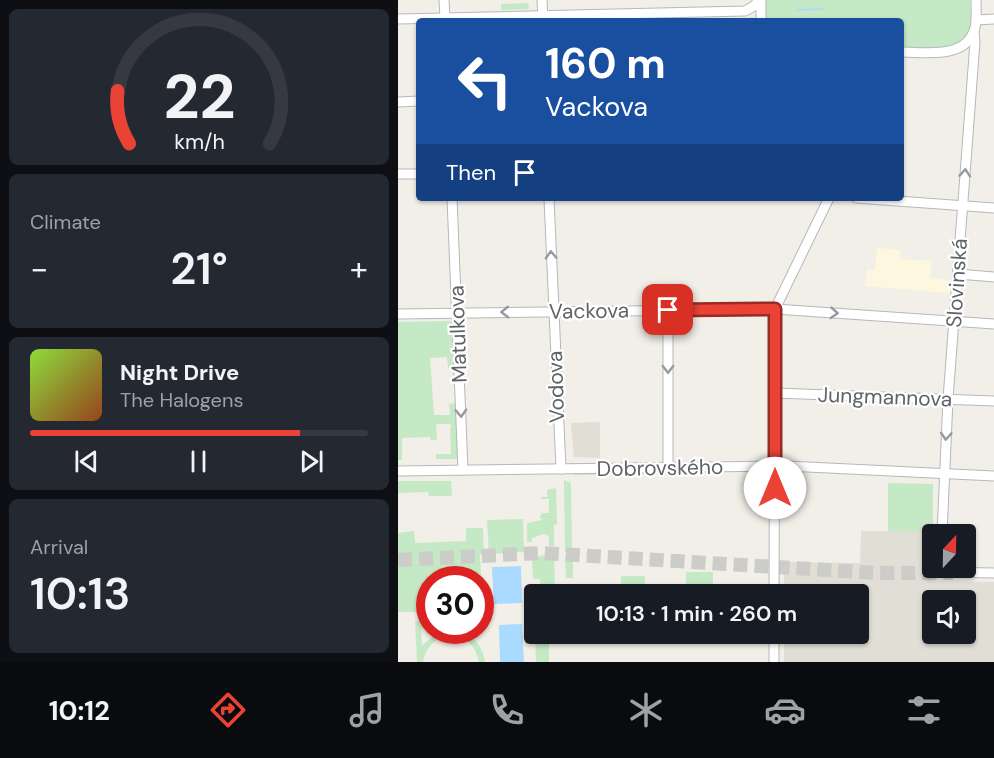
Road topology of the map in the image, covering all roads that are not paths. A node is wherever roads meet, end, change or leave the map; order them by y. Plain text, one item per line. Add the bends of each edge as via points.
1 (444, 0) edge
2 (542, 0) edge
3 (760, 0) edge
4 (976, 0) edge
5 (745, 11) junction
6 (445, 18) joint
7 (543, 18) edge
8 (756, 18) edge
9 (760, 18) edge
10 (995, 18) edge
11 (398, 19) edge
12 (416, 19) edge
13 (976, 20) junction
14 (974, 32) junction
15 (904, 52) edge
16 (416, 101) edge
17 (398, 102) edge
18 (398, 174) edge
19 (416, 174) edge
20 (452, 201) edge
21 (549, 201) edge
22 (828, 201) edge
23 (896, 201) edge
24 (963, 206) junction
25 (995, 208) edge
26 (958, 274) junction
27 (995, 277) edge
28 (775, 309) junction
29 (668, 310) junction
30 (554, 312) junction
31 (457, 313) junction
32 (398, 314) edge
33 (954, 321) junction
34 (995, 324) edge
35 (775, 393) junction
36 (948, 399) junction
37 (995, 401) edge
38 (775, 467) junction
39 (668, 468) junction
40 (561, 469) junction
41 (463, 470) junction
42 (398, 471) edge
43 (943, 473) junction
44 (995, 476) edge
45 (942, 524) edge
46 (976, 572) edge
47 (995, 573) edge
48 (774, 584) edge
49 (774, 644) edge
50 (774, 662) edge

1 - 6 street
2 - 7 street
3 - 5 street
3 - 9 street
4 - 13 street, Slovinská
5 - 7 street
5 - 8 street
6 - 7 street
10 - 13 street
11 - 12 street
13 - 14 street, Slovinská
14 - 15 street via 965,45 954,51
24 -> 14 street, Slovinská
16 - 17 street
18 - 19 street
20 - 31 street, Matulkova
30 -> 21 street, Vodova
22 - 28 street
23 - 24 street
24 - 25 street
24 - 26 street, Slovinská
26 - 27 street
26 - 33 street, Slovinská
28 - 29 street, Vackova
28 -> 33 street, Vackova
28 - 35 street
29 - 30 street, Vackova
29 -> 39 street
30 -> 31 street, Vackova
30 - 40 street, Vodova
31 - 32 street, Vackova
31 -> 41 street, Matulkova
33 - 34 street, Vackova
33 - 36 street, Slovinská
35 - 36 street, Jungmannova
35 - 38 street
36 - 37 street, Jungmannova
36 -> 43 street, Slovinská
38 - 39 street, Dobrovského
38 - 43 street, Dobrovského
38 - 48 street
39 - 40 street, Dobrovského
40 - 41 street, Dobrovského
41 - 42 street, Dobrovského
43 - 44 street, Dobrovského
43 - 45 street, Slovinská
46 - 47 street
49 - 50 street

